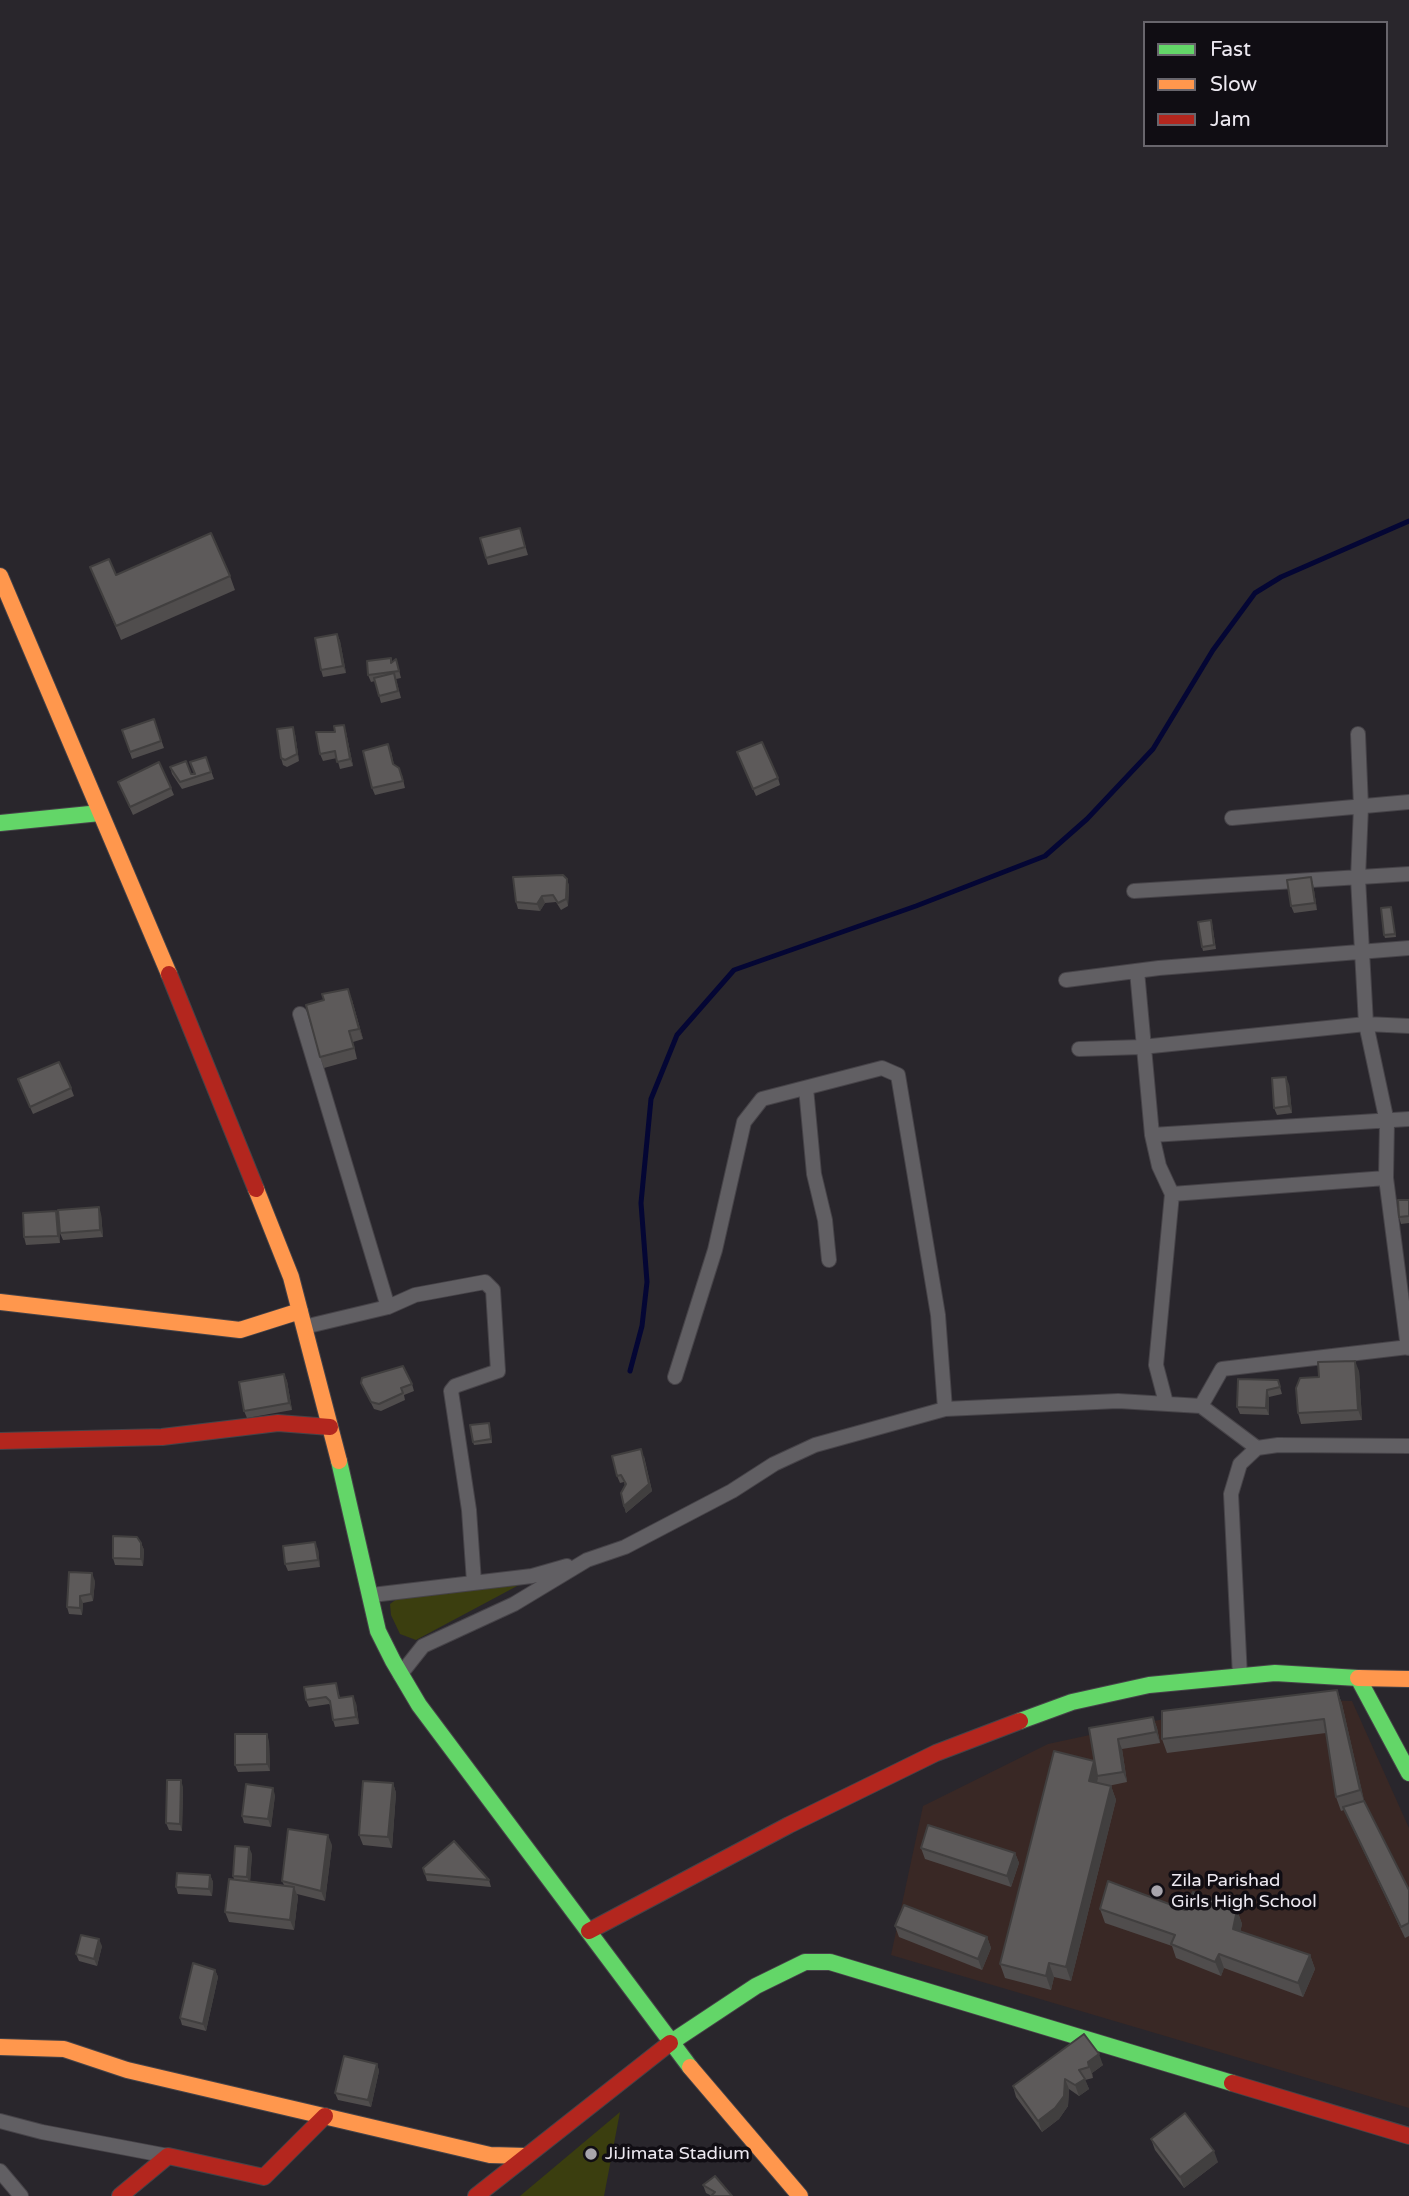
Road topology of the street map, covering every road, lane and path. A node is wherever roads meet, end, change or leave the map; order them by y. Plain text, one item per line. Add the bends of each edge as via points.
1 (0, 576) edge
2 (1357, 734) dead end
3 (1409, 802) edge
4 (1361, 807) junction
5 (100, 813) junction
6 (1232, 818) dead end
7 (0, 823) edge
8 (1409, 874) edge
9 (1357, 878) junction
10 (1134, 891) dead end
11 (1409, 948) edge
12 (1362, 952) junction
13 (1137, 971) junction
14 (1066, 980) dead end
15 (300, 1014) dead end
16 (1366, 1024) junction
17 (1409, 1026) edge
18 (1142, 1047) junction
19 (1079, 1049) dead end
20 (806, 1088) junction
21 (1409, 1119) edge
22 (1387, 1122) junction
23 (1152, 1135) junction
24 (1386, 1178) junction
25 (1172, 1194) junction
26 (829, 1260) dead end
27 (0, 1302) edge
28 (388, 1307) junction
29 (302, 1319) junction
30 (1408, 1348) edge
31 (675, 1377) dead end
32 (1166, 1403) junction
33 (1201, 1406) junction
34 (945, 1409) junction
35 (330, 1427) junction
36 (0, 1441) edge
37 (1409, 1446) edge
38 (1257, 1448) junction
39 (587, 1560) junction
40 (474, 1582) junction
41 (372, 1595) junction
42 (400, 1675) junction
43 (1240, 1677) junction
44 (1358, 1678) junction
45 (1409, 1679) edge
46 (1409, 1773) edge
47 (589, 1931) junction
48 (670, 2043) junction
49 (0, 2046) edge
50 (324, 2116) junction
51 (0, 2121) edge
52 (1409, 2136) edge
53 (168, 2156) junction
54 (526, 2156) junction
55 (0, 2171) edge
56 (21, 2196) edge
57 (120, 2196) edge
58 (476, 2196) edge
59 (800, 2196) edge

1 - 5 main road
2 - 4 street
3 - 4 street
4 - 6 street
4 - 9 street
5 - 7 main road
5 - 29 main road via 276,1239
8 - 9 street
9 - 10 street
9 - 12 street
11 - 12 street
12 - 13 street
12 - 16 street
13 - 14 street
13 - 18 street
15 - 28 street
16 - 17 street
16 - 18 street
16 - 22 street
18 - 19 street
18 - 23 street
20 - 26 street
20 - 31 street via 762,1099 744,1122 715,1250
20 - 34 street via 882,1068 898,1075 938,1315
21 - 22 street
22 - 23 street
22 - 24 street
23 - 25 street via 1158,1166
24 - 25 street
24 - 30 street
25 - 32 street via 1156,1365
27 - 29 main road via 240,1329
28 - 29 street
28 - 40 street via 415,1295 485,1282 493,1290 498,1371 451,1391 469,1510
29 - 35 main road
30 - 33 street via 1222,1369
32 - 33 street
32 - 34 street
33 - 38 street
34 - 39 street via 815,1445 625,1547
35 - 36 main road via 278,1423 162,1437
35 - 41 main road
37 - 38 street
38 - 43 street via 1240,1464 1231,1494
39 - 40 street via 532,1576
39 - 42 street via 514,1604 424,1646
40 - 41 street
41 - 42 main road via 378,1631
42 - 47 main road
43 - 44 main road via 1275,1673
43 - 47 main road via 1149,1685 1072,1702 936,1753
44 - 45 main road
44 - 46 main road
47 - 48 main road
48 - 52 main road via 756,1986 804,1962 830,1962
48 - 54 main road
48 - 59 main road
49 - 50 main road via 64,2049 128,2070
50 - 53 main road via 264,2177
50 - 54 main road via 490,2155
51 - 53 street
53 - 57 main road
54 - 58 main road
55 - 56 street

